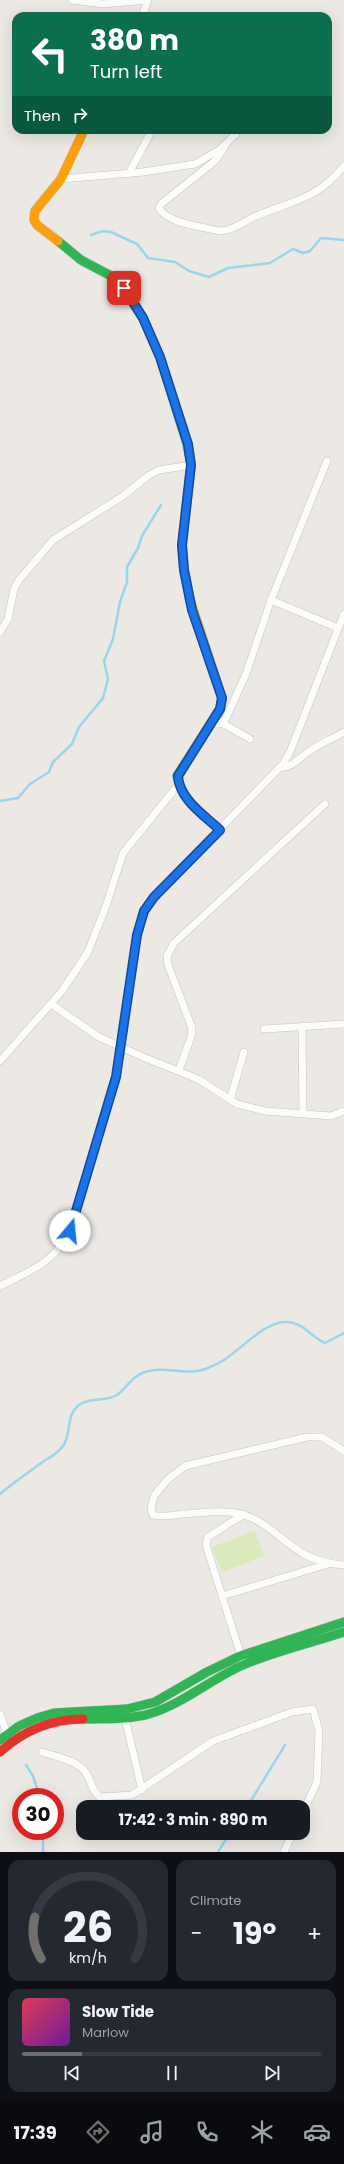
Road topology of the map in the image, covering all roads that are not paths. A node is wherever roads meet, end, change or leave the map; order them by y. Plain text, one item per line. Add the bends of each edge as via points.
1 (72, 0) edge
2 (144, 12) edge
3 (82, 134) edge
4 (150, 134) edge
5 (236, 134) edge
6 (225, 146) junction
7 (344, 166) edge
8 (129, 173) junction
9 (62, 179) junction
10 (327, 461) dead end
11 (191, 465) junction
12 (271, 600) junction
13 (344, 614) edge
14 (338, 628) junction
15 (0, 632) edge
16 (211, 723) junction
17 (222, 723) junction
18 (344, 732) edge
19 (250, 739) dead end
20 (278, 768) junction
21 (178, 785) junction
22 (325, 804) dead end
23 (220, 830) junction
24 (51, 1004) junction
25 (344, 1024) edge
26 (302, 1027) junction
27 (264, 1029) dead end
28 (122, 1047) junction
29 (244, 1052) dead end
30 (0, 1061) edge
31 (179, 1070) junction
32 (230, 1100) junction
33 (344, 1111) edge
34 (303, 1113) junction
35 (0, 1286) edge
36 (344, 1451) edge
37 (244, 1514) junction
38 (328, 1564) junction
39 (344, 1565) edge
40 (222, 1596) junction
41 (344, 1622) edge
42 (344, 1632) edge
43 (242, 1660) junction
44 (0, 1714) edge
45 (125, 1718) junction
46 (2, 1725) edge
47 (3, 1737) edge
48 (0, 1752) edge
49 (42, 1752) dead end
50 (142, 1790) junction
51 (309, 1800) edge
52 (290, 1840) edge
53 (284, 1852) edge

1 - 2 street via 103,4 148,0
3 - 9 street
4 - 8 street
5 - 6 street
6 - 7 street via 215,161 161,204 159,208 162,214 171,220 220,231 228,230 313,195 326,186
6 - 8 street via 194,164
8 - 9 street
9 - 11 street via 35,211 34,220 81,260 113,277 124,288 143,318 160,357 188,444
10 - 12 street
11 - 15 street via 159,470 53,540 19,580 14,589 8,619
11 - 16 street via 182,545 192,610 222,698 220,709
12 - 14 street
12 - 17 street via 246,674
13 - 14 street
14 - 20 street via 290,752
16 - 17 street
16 - 21 street via 178,776
17 - 19 street
18 - 20 street via 308,752 297,763
20 - 23 street
21 - 23 street via 186,797
21 - 24 street via 123,853 88,952
22 - 31 street via 174,942 167,956 168,965 192,1028
23 - 28 street via 154,897 144,911 137,935
24 - 28 street via 99,1037
24 - 30 street
25 - 26 street
26 - 27 street
26 - 34 street
28 - 31 street
28 - 35 street via 116,1077 70,1231 54,1256 35,1269
29 - 32 street
31 - 32 street
32 - 34 street via 248,1108
33 - 34 street via 331,1116
36 - 37 street via 322,1437 308,1437 185,1466 167,1480 154,1496 151,1509 153,1515 160,1517 182,1514
37 - 38 street via 257,1520 305,1555
37 - 40 street via 208,1537 206,1545
38 - 39 street
38 - 40 street
40 - 43 street
41 - 43 street
42 - 43 street
43 - 45 street via 174,1704 149,1714
43 - 47 street via 208,1671 170,1696 147,1705 125,1709 67,1710 37,1717
44 - 46 street
45 - 48 street via 68,1719 40,1725 12,1741
45 - 50 street
46 - 47 street
49 - 50 street via 76,1764 86,1773 93,1792 100,1797 132,1795
50 - 51 street via 213,1741 292,1712 313,1709 319,1731 317,1782
52 - 53 street

